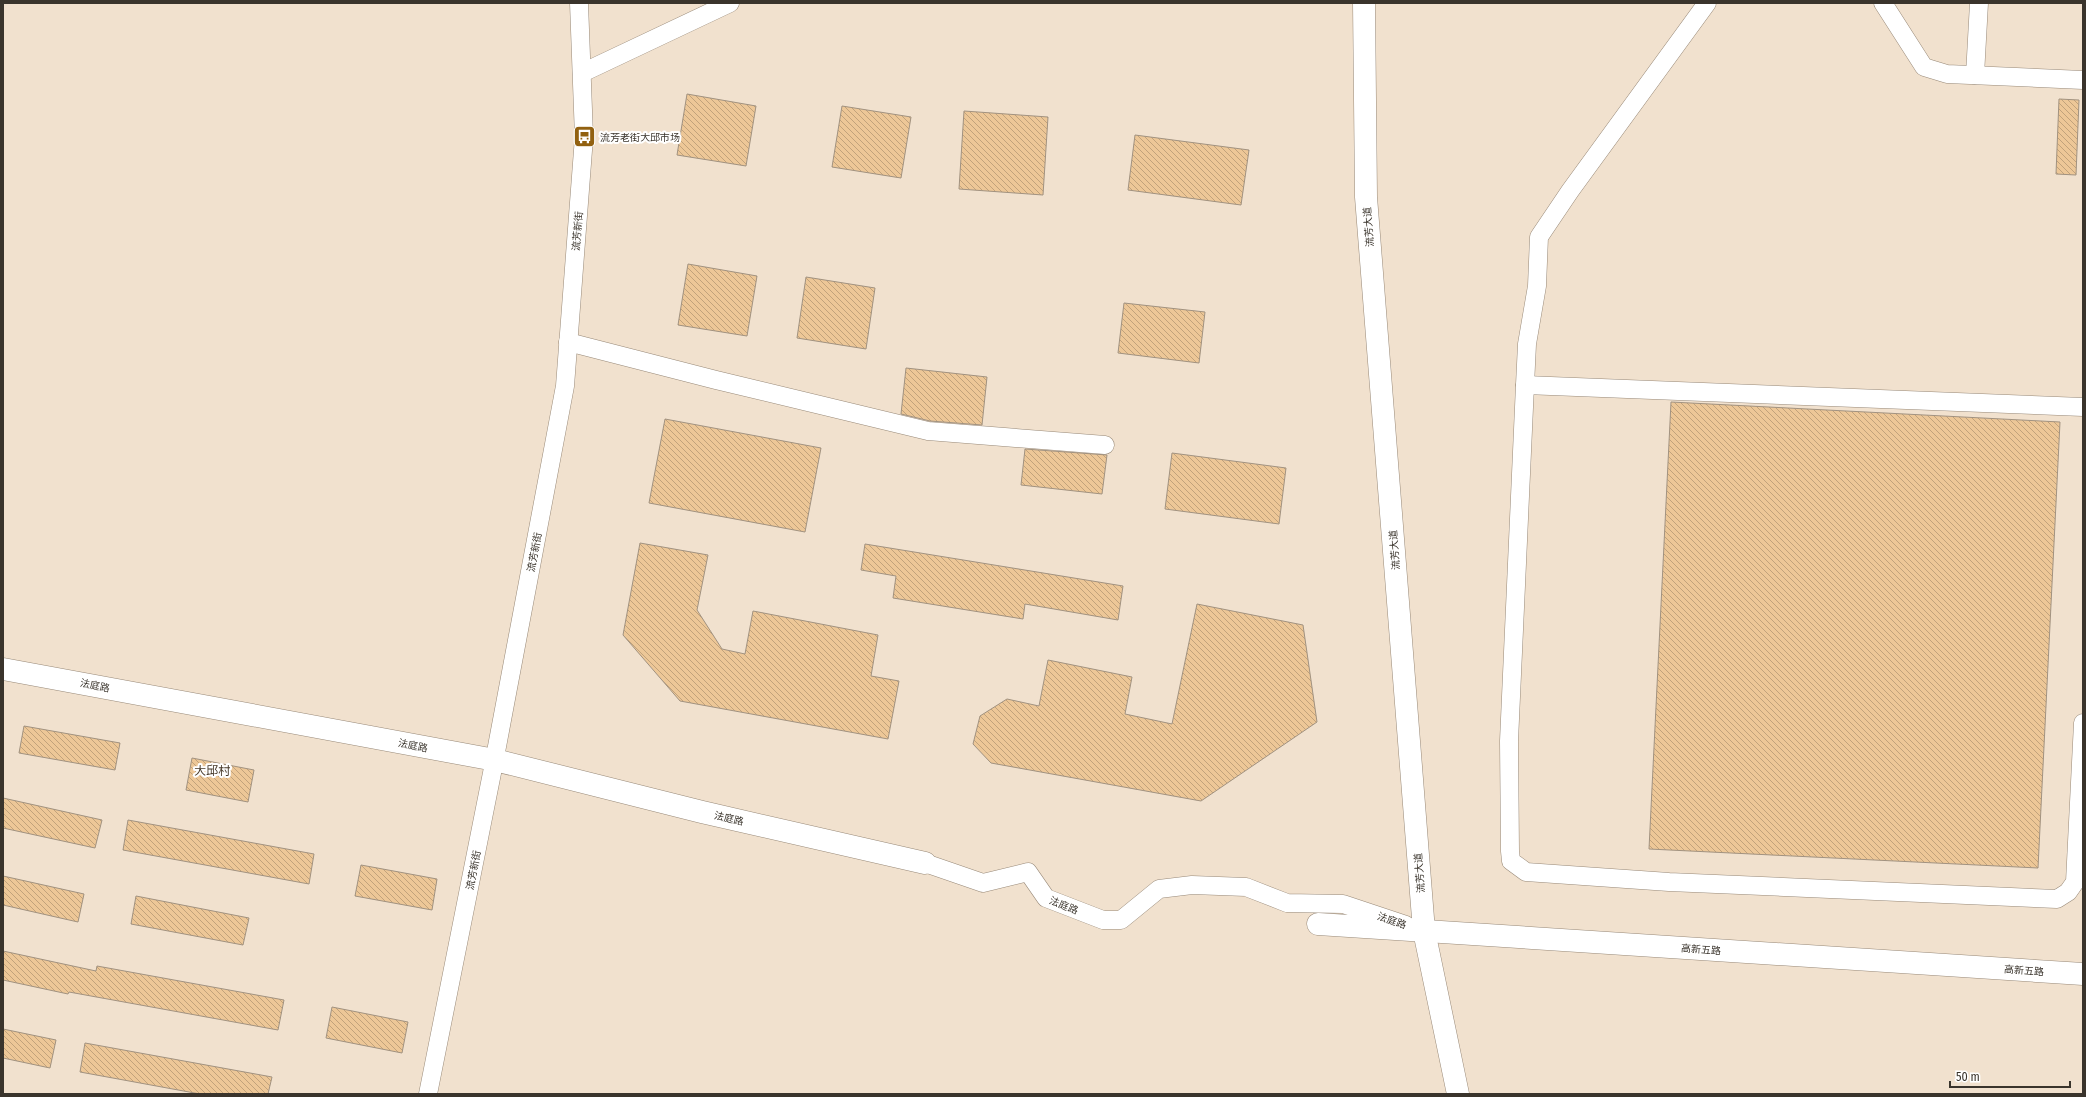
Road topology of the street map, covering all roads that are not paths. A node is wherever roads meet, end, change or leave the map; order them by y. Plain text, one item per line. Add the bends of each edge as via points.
1 (580, 3) edge
2 (730, 3) edge
3 (1364, 3) edge
4 (1707, 3) edge
5 (1883, 3) edge
6 (1979, 3) edge
7 (582, 73) junction
8 (1975, 75) junction
9 (2083, 80) edge
10 (568, 342) junction
11 (1525, 385) junction
12 (2083, 407) edge
13 (1104, 445) dead end
14 (3, 669) edge
15 (2083, 723) edge
16 (495, 760) junction
17 (925, 863) joint
18 (1318, 924) dead end
19 (1424, 931) junction
20 (2083, 974) edge
21 (428, 1094) edge
22 (1458, 1094) edge

1 - 7 street, 流芳新街
2 - 7 street
3 - 19 main road, 流芳大道 via 1366,197
4 - 11 street via 1570,190 1539,237 1537,286 1527,344
5 - 8 street via 1924,67 1947,74
6 - 8 street
7 - 10 street, 流芳新街 via 584,137
8 - 9 street
10 - 13 street via 928,431
10 - 16 street, 流芳新街 via 565,386
11 - 12 street
11 - 15 street via 1509,749 1511,861 1526,872 1669,882 2057,899 2068,892 2075,882
14 - 16 main road, 法庭路
16 - 17 main road, 法庭路 via 702,812
16 - 21 street, 流芳新街
17 - 19 street, 法庭路 via 983,883 1028,872 1046,898 1103,920 1121,920 1159,889 1192,885 1246,887 1287,903 1343,904
18 - 19 main road, 高新五路
19 - 20 main road, 高新五路
19 - 22 main road, 流芳大道

